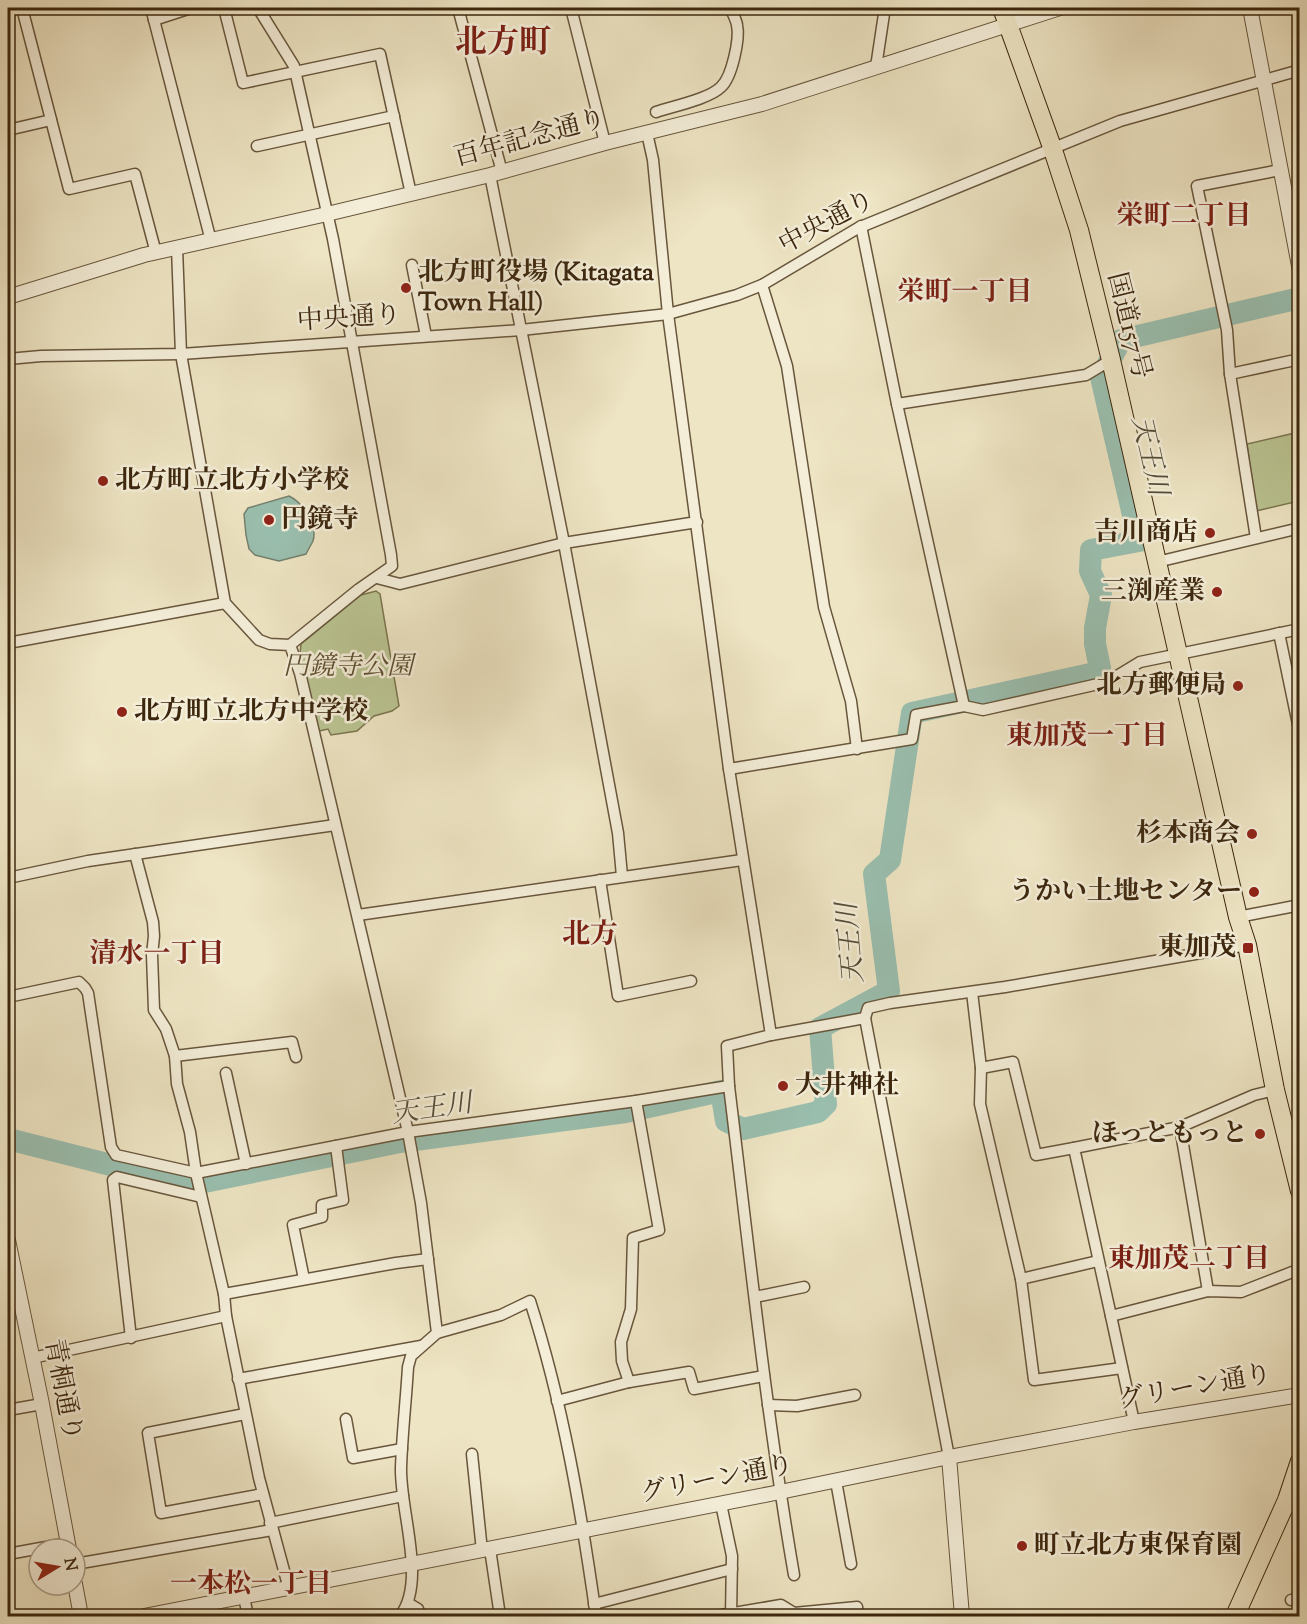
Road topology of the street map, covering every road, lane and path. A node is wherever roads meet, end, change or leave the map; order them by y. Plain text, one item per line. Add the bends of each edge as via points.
1 (22, 8) edge
2 (151, 8) edge
3 (191, 8) edge
4 (224, 8) edge
5 (258, 8) edge
6 (458, 8) edge
7 (571, 8) edge
8 (731, 8) edge
9 (883, 8) edge
10 (1060, 8) edge
11 (1250, 8) edge
12 (1005, 16) edge
13 (154, 20) junction
14 (876, 67) junction
15 (1299, 70) edge
16 (296, 71) junction
17 (1264, 80) junction
18 (656, 112) dead end
19 (394, 116) junction
20 (51, 120) junction
21 (8, 130) edge
22 (647, 134) junction
23 (309, 135) junction
24 (605, 143) junction
25 (257, 146) dead end
26 (1052, 147) junction
27 (1280, 170) junction
28 (496, 173) junction
29 (411, 194) junction
30 (327, 214) junction
31 (861, 226) junction
32 (211, 241) junction
33 (177, 248) junction
34 (156, 253) junction
35 (412, 266) dead end
36 (1299, 271) edge
37 (762, 285) junction
38 (8, 297) edge
39 (668, 314) junction
40 (521, 330) junction
41 (426, 336) junction
42 (351, 342) junction
43 (181, 354) junction
44 (8, 359) edge
45 (1111, 360) junction
46 (1299, 360) edge
47 (1230, 374) junction
48 (897, 404) junction
49 (697, 522) junction
50 (1299, 528) edge
51 (1256, 538) junction
52 (564, 543) junction
53 (1157, 562) junction
54 (377, 578) junction
55 (225, 603) junction
56 (1299, 629) edge
57 (1279, 633) junction
58 (8, 643) edge
59 (290, 645) junction
60 (1178, 654) junction
61 (964, 706) junction
62 (1299, 734) edge
63 (857, 749) junction
64 (729, 768) junction
65 (335, 825) junction
66 (135, 854) junction
67 (742, 860) junction
68 (622, 876) junction
69 (8, 878) edge
70 (600, 880) junction
71 (1299, 905) edge
72 (358, 915) junction
73 (1239, 917) junction
74 (1247, 945) junction
75 (691, 981) dead end
76 (972, 992) junction
77 (8, 997) edge
78 (866, 1018) junction
79 (771, 1035) junction
80 (175, 1056) junction
81 (296, 1057) dead end
82 (981, 1068) junction
83 (226, 1073) dead end
84 (729, 1086) junction
85 (1275, 1090) junction
86 (636, 1101) junction
87 (1180, 1127) junction
88 (408, 1132) junction
89 (336, 1146) junction
90 (1074, 1148) junction
91 (1295, 1157) edge
92 (246, 1164) junction
93 (196, 1173) junction
94 (1299, 1191) edge
95 (201, 1197) junction
96 (8, 1240) edge
97 (428, 1259) junction
98 (1098, 1261) junction
99 (1299, 1269) edge
100 (1021, 1279) junction
101 (304, 1280) junction
102 (12, 1285) edge
103 (804, 1287) dead end
104 (1208, 1292) junction
105 (224, 1294) junction
106 (754, 1296) junction
107 (226, 1316) junction
108 (1111, 1316) junction
109 (437, 1333) junction
110 (132, 1338) junction
111 (425, 1346) junction
112 (32, 1358) junction
113 (1122, 1368) junction
114 (764, 1376) junction
115 (238, 1379) junction
116 (629, 1382) junction
117 (855, 1395) dead end
118 (1299, 1395) edge
119 (557, 1401) junction
120 (42, 1404) junction
121 (768, 1405) junction
122 (8, 1410) edge
123 (245, 1414) junction
124 (346, 1419) dead end
125 (1134, 1422) junction
126 (402, 1449) junction
127 (472, 1454) dead end
128 (949, 1457) junction
129 (1299, 1461) edge
130 (836, 1481) junction
131 (780, 1492) junction
132 (262, 1494) junction
133 (403, 1496) junction
134 (722, 1504) junction
135 (271, 1526) junction
136 (583, 1530) junction
137 (66, 1537) edge
138 (486, 1550) junction
139 (27, 1551) edge
140 (8, 1554) edge
141 (87, 1562) edge
142 (412, 1564) junction
143 (851, 1564) dead end
144 (732, 1569) junction
145 (794, 1575) dead end
146 (289, 1589) junction
147 (77, 1597) edge
148 (244, 1597) junction
149 (408, 1603) junction
150 (594, 1604) junction
151 (810, 1614) edge
152 (730, 1615) edge
153 (81, 1617) edge
154 (144, 1617) edge
155 (248, 1617) edge
156 (400, 1617) edge
157 (420, 1617) edge
158 (500, 1617) edge
159 (596, 1617) edge
160 (716, 1617) edge
161 (858, 1617) edge
162 (962, 1617) edge
163 (1235, 1617) edge

1 - 20 street
2 - 13 street
3 - 13 street
4 - 16 street via 243,83
5 - 16 street
6 - 28 street
7 - 24 street
8 - 18 street via 738,27 729,76 721,88
9 - 14 street
10 - 12 street, 百年記念通り
11 - 17 street
12 - 14 street, 百年記念通り
12 - 26 highway, 国道157号
13 - 32 street
14 - 22 street, 百年記念通り via 762,104
15 - 17 street, 中央通り
16 - 19 street via 380,54
16 - 23 street
17 - 26 street, 中央通り via 1120,121
17 - 27 street
19 - 23 street
19 - 29 street
20 - 21 street
20 - 34 street via 69,189 135,174
22 - 24 street, 百年記念通り
22 - 39 street
23 - 25 street
23 - 30 street
24 - 28 street, 百年記念通り
26 - 31 street, 中央通り
26 - 45 highway, 国道157号 via 1079,230
27 - 36 street
27 - 47 street via 1197,186 1227,330
28 - 29 street, 百年記念通り
28 - 40 street
29 - 30 street, 百年記念通り
30 - 32 street, 百年記念通り
30 - 42 street
31 - 37 street, 中央通り
31 - 48 street
32 - 33 street, 百年記念通り
33 - 34 street, 百年記念通り
33 - 43 street
34 - 38 street, 百年記念通り
35 - 41 street
37 - 39 street, 中央通り
37 - 63 street via 787,366 824,607 850,701
39 - 40 street, 中央通り
39 - 49 street
40 - 41 street, 中央通り
40 - 52 street
41 - 42 street, 中央通り
42 - 43 street, 中央通り
42 - 54 street via 391,555 392,566
43 - 44 street, 中央通り
43 - 55 street
45 - 48 street via 1086,375
45 - 53 highway, 国道157号
46 - 47 street
47 - 51 street
48 - 61 street
49 - 52 street
49 - 64 street
50 - 51 street
51 - 53 street
52 - 54 street via 400,584
52 - 68 street via 618,833
53 - 60 highway, 国道157号
54 - 59 street
55 - 58 street
55 - 59 street via 259,640
56 - 57 street
57 - 60 street
57 - 62 street
59 - 65 street
60 - 61 street via 1140,662 1107,682 983,710
60 - 73 highway, 国道157号
61 - 63 street via 916,715 912,739
63 - 64 street
64 - 67 street
65 - 66 street
65 - 72 street
66 - 69 street
66 - 80 street via 153,922 154,1010 166,1029
67 - 68 street
67 - 79 street
68 - 70 street
70 - 72 street
70 - 75 street via 618,996
71 - 73 street
72 - 88 street
73 - 74 highway, 国道157号
74 - 76 street
74 - 85 highway, 国道157号
76 - 78 street via 868,1008
76 - 82 street
77 - 93 street via 79,982 85,987 111,1147 116,1155
78 - 79 street
78 - 128 street
79 - 84 street via 727,1046
80 - 81 street via 292,1042
80 - 93 street
82 - 90 street via 1013,1062 1036,1155
82 - 100 street via 980,1104
83 - 92 street
84 - 86 street
84 - 106 street
85 - 87 street
85 - 91 highway, 国道157号
86 - 88 street
86 - 116 street via 659,1230 633,1238 632,1309 621,1342
87 - 90 street
87 - 104 street
88 - 89 street
88 - 97 street
89 - 92 street
89 - 101 street via 343,1200 322,1205 322,1217 294,1225
90 - 98 street
91 - 94 highway, 国道157号
92 - 93 street
93 - 95 street
95 - 105 street
95 - 110 street via 117,1177 112,1180
96 - 102 street, 青桐通り
97 - 101 street
97 - 109 street
98 - 100 street
98 - 108 street
99 - 104 street via 1240,1292
100 - 113 street via 1034,1380
101 - 105 street
102 - 112 street, 青桐通り
103 - 106 street
104 - 108 street
105 - 107 street
106 - 114 street
107 - 110 street
107 - 115 street
108 - 113 street
109 - 111 street
109 - 119 street via 530,1301
110 - 112 street
111 - 115 street
111 - 126 street via 411,1356 408,1367
112 - 120 street, 青桐通り
113 - 125 street
114 - 116 street via 694,1389 688,1372
114 - 121 street
115 - 123 street
116 - 119 street
117 - 121 street via 797,1406
118 - 125 street, グリーン通り
119 - 136 street
120 - 122 street
120 - 137 street, 青桐通り
121 - 131 street
123 - 132 street
123 - 132 street via 148,1433 161,1513
124 - 126 street via 353,1458
125 - 128 street, グリーン通り
126 - 133 street
127 - 138 street
128 - 130 street, グリーン通り
128 - 162 street
129 - 163 highway via 1287,1500
130 - 131 street, グリーン通り
130 - 143 street
131 - 134 street, グリーン通り
131 - 145 street
132 - 135 street
133 - 135 street
133 - 142 street
134 - 136 street, グリーン通り
134 - 144 street
135 - 141 street
135 - 146 street
136 - 138 street, グリーン通り
136 - 150 street
138 - 142 street, グリーン通り
138 - 158 street
139 - 140 street
142 - 146 street, グリーン通り
142 - 149 street
144 - 150 street
144 - 152 street
146 - 148 street, グリーン通り
147 - 153 street
148 - 154 street, グリーン通り
148 - 155 street
149 - 156 street
149 - 157 street via 418,1609
150 - 159 street
151 - 152 street via 795,1613 782,1605
151 - 161 street via 857,1607
152 - 160 street

